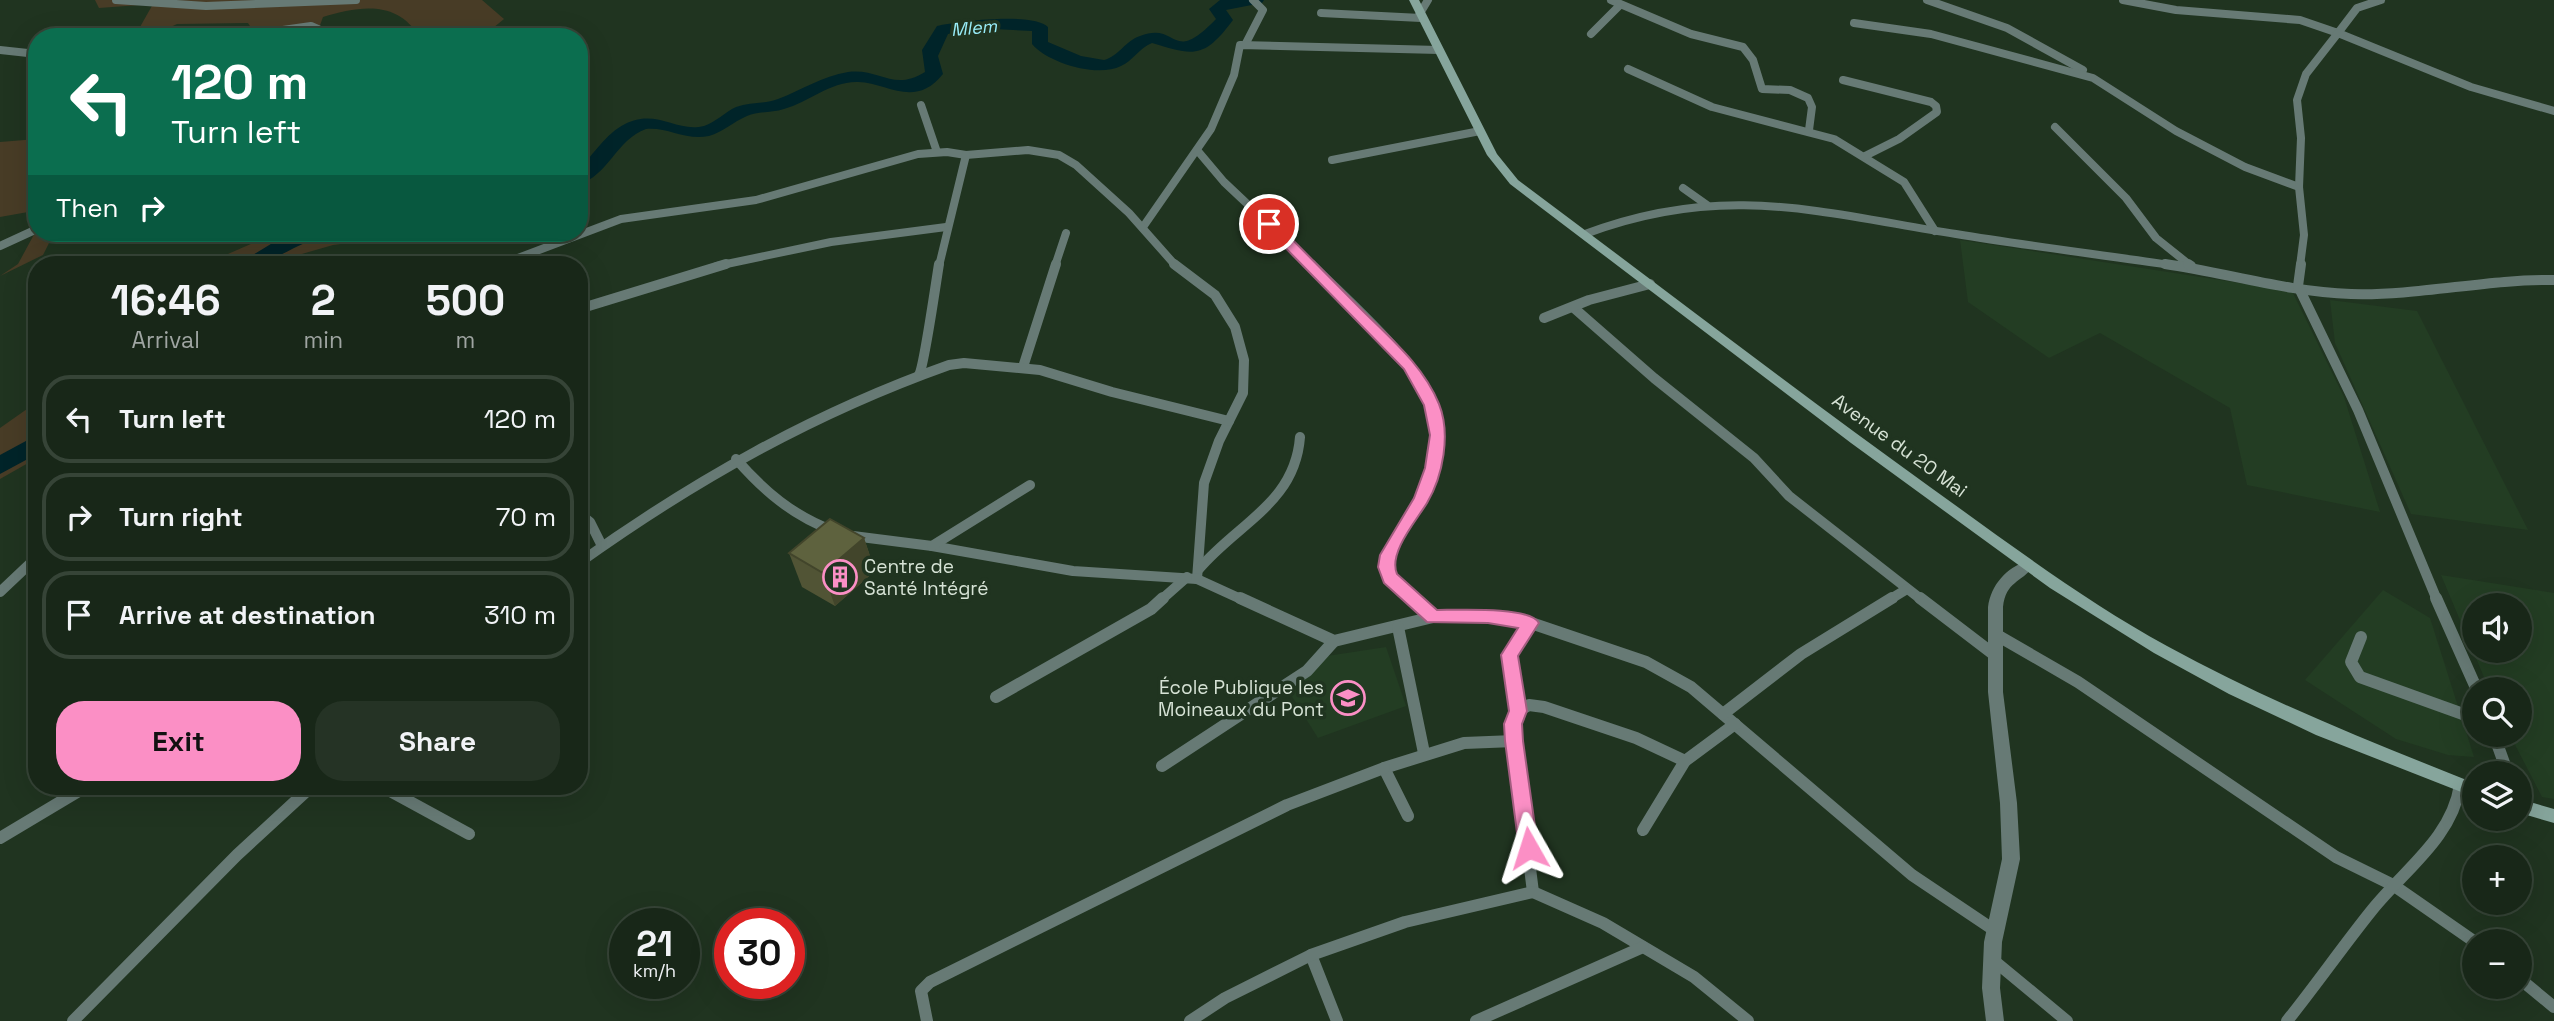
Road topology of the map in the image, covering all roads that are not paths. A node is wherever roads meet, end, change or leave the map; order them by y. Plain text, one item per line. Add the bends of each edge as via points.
1 (116, 0) edge
2 (356, 0) edge
3 (1253, 0) edge
4 (1414, 0) edge
5 (1428, 0) edge
6 (1611, 0) edge
7 (1927, 0) edge
8 (2123, 0) edge
9 (2381, 0) edge
10 (1620, 5) junction
11 (1321, 13) dead end
12 (1420, 16) junction
13 (1854, 23) dead end
14 (297, 28) edge
15 (316, 28) edge
16 (2338, 33) junction
17 (1591, 34) dead end
18 (1246, 43) junction
19 (0, 50) edge
20 (1439, 50) junction
21 (28, 53) edge
22 (1628, 69) dead end
23 (2093, 78) junction
24 (1843, 80) dead end
25 (922, 105) dead end
26 (2554, 111) edge
27 (2056, 127) dead end
28 (1809, 130) junction
29 (1480, 131) junction
30 (1197, 150) junction
31 (937, 152) junction
32 (966, 155) junction
33 (1865, 156) junction
34 (1332, 160) dead end
35 (2299, 187) junction
36 (1684, 188) dead end
37 (1707, 205) junction
38 (946, 227) junction
39 (1143, 227) junction
40 (588, 231) edge
41 (1935, 231) junction
42 (28, 233) edge
43 (1066, 233) dead end
44 (1585, 234) junction
45 (560, 242) edge
46 (0, 246) edge
47 (523, 256) edge
48 (2193, 268) junction
49 (2554, 280) edge
50 (1650, 284) junction
51 (2298, 286) junction
52 (588, 306) edge
53 (1573, 308) junction
54 (1544, 318) dead end
55 (1023, 367) junction
56 (919, 375) junction
57 (1229, 421) junction
58 (1300, 437) dead end
59 (736, 459) junction
60 (1030, 485) dead end
61 (588, 520) edge
62 (602, 546) junction
63 (932, 546) junction
64 (588, 556) edge
65 (28, 566) edge
66 (2027, 566) junction
67 (1194, 576) junction
68 (1907, 589) junction
69 (0, 592) edge
70 (1433, 617) junction
71 (1531, 623) junction
72 (1398, 627) junction
73 (1995, 635) junction
74 (2361, 637) dead end
75 (1334, 641) junction
76 (1993, 653) junction
77 (2471, 677) edge
78 (996, 697) dead end
79 (1518, 711) junction
80 (1723, 714) junction
81 (2462, 714) edge
82 (1735, 724) junction
83 (1514, 741) junction
84 (1424, 754) junction
85 (1685, 761) junction
86 (1162, 766) dead end
87 (1384, 768) junction
88 (2462, 786) edge
89 (71, 795) edge
90 (302, 795) edge
91 (398, 795) edge
92 (2462, 796) edge
93 (2532, 809) edge
94 (1408, 816) dead end
95 (2554, 816) edge
96 (1643, 831) dead end
97 (469, 834) dead end
98 (0, 838) edge
99 (2393, 885) junction
100 (1533, 892) junction
101 (1994, 930) junction
102 (2462, 933) edge
103 (1643, 947) junction
104 (1311, 955) junction
105 (1992, 959) junction
106 (2532, 989) edge
107 (2554, 1007) edge
108 (73, 1021) edge
109 (927, 1021) edge
110 (1190, 1021) edge
111 (1337, 1021) edge
112 (1476, 1021) edge
113 (1748, 1021) edge
114 (1994, 1021) edge
115 (2067, 1021) edge
116 (2287, 1021) edge

1 - 2 street via 260,7
3 - 18 street via 1263,10
4 - 12 main road, Avenue du 20 Mai
5 - 12 street
6 - 10 street
7 - 23 street via 2007,28
8 - 16 street via 2176,10 2300,20
9 - 16 street via 2357,9
10 - 17 street
10 - 28 street via 1691,34 1743,47 1753,60 1762,89 1790,90 1808,98 1812,107
11 - 12 street
12 - 20 main road, Avenue du 20 Mai
13 - 23 street via 1931,34
14 - 15 street
16 - 26 street via 2478,90
16 - 35 street via 2299,87
18 - 20 street
18 - 30 street via 1237,48 1226,99
19 - 21 street
20 - 29 main road, Avenue du 20 Mai
22 - 28 street via 1712,107
23 - 35 street via 2176,131 2245,167
24 - 33 street via 1937,106 1937,112 1923,124
25 - 31 street
27 - 48 street via 2126,198 2156,238
28 - 33 street
29 - 34 street
29 - 44 main road, Avenue du 20 Mai via 1514,182
30 - 39 street
30 - 70 street via 1422,383 1432,405 1437,435 1433,468 1386,567 1390,578
31 - 32 street
31 - 40 street via 756,200 621,219
32 - 38 street
32 - 39 street via 1011,150 1059,155
33 - 41 street via 1904,182
35 - 51 street via 2304,235
36 - 37 street
37 - 41 street via 1800,210
37 - 44 street via 1630,217
38 - 52 street via 831,242 716,266
38 - 56 street via 925,338 924,368
39 - 57 street via 1170,261 1215,295 1236,327 1244,360 1243,393
41 - 48 street
42 - 46 street
43 - 55 street
44 - 50 main road, Avenue du 20 Mai
45 - 47 street
48 - 51 street
49 - 51 street via 2483,281 2400,294 2321,292
50 - 53 street
50 - 66 main road, Avenue du 20 Mai
51 - 77 street via 2358,410
53 - 54 street
53 - 68 street via 1754,458 1789,496
55 - 56 street via 964,363
55 - 57 street
56 - 59 street via 837,407
57 - 67 street via 1204,483
58 - 67 street via 1298,468 1284,490 1221,544
59 - 62 street via 654,507
59 - 63 street via 761,489 797,517 864,539
60 - 63 street
61 - 62 street
62 - 64 street
63 - 67 street via 1073,571
65 - 69 street
66 - 73 street via 2010,575 1998,592
66 - 88 main road, Avenue du 20 Mai via 2159,649 2235,689 2322,730
67 - 75 street
67 - 78 street via 1151,609
68 - 76 street
68 - 80 street via 1801,654
70 - 71 street via 1488,616
70 - 72 street
71 - 79 street via 1509,655
71 - 80 street via 1674,675
72 - 75 street
72 - 84 street
73 - 76 street
73 - 99 street via 2130,716 2336,857
74 - 81 street via 2351,662 2360,677
75 - 86 street via 1307,671
76 - 101 street via 2011,833 2011,863
79 - 83 street
79 - 85 street via 1529,705 1544,707 1636,738
80 - 82 street
82 - 85 street
82 - 101 street via 1912,875
83 - 84 street via 1478,740
83 - 100 street
84 - 87 street
85 - 96 street
87 - 94 street
87 - 109 street via 1287,805 930,982 921,991
89 - 98 street
90 - 108 street
91 - 97 street
92 - 99 street via 2428,850
93 - 95 main road
99 - 102 street
99 - 116 street
100 - 103 street via 1603,923
100 - 104 street via 1405,922
101 - 105 street
103 - 112 street
103 - 113 street via 1694,977
104 - 110 street
104 - 111 street
105 - 114 street
105 - 115 street
106 - 107 street

